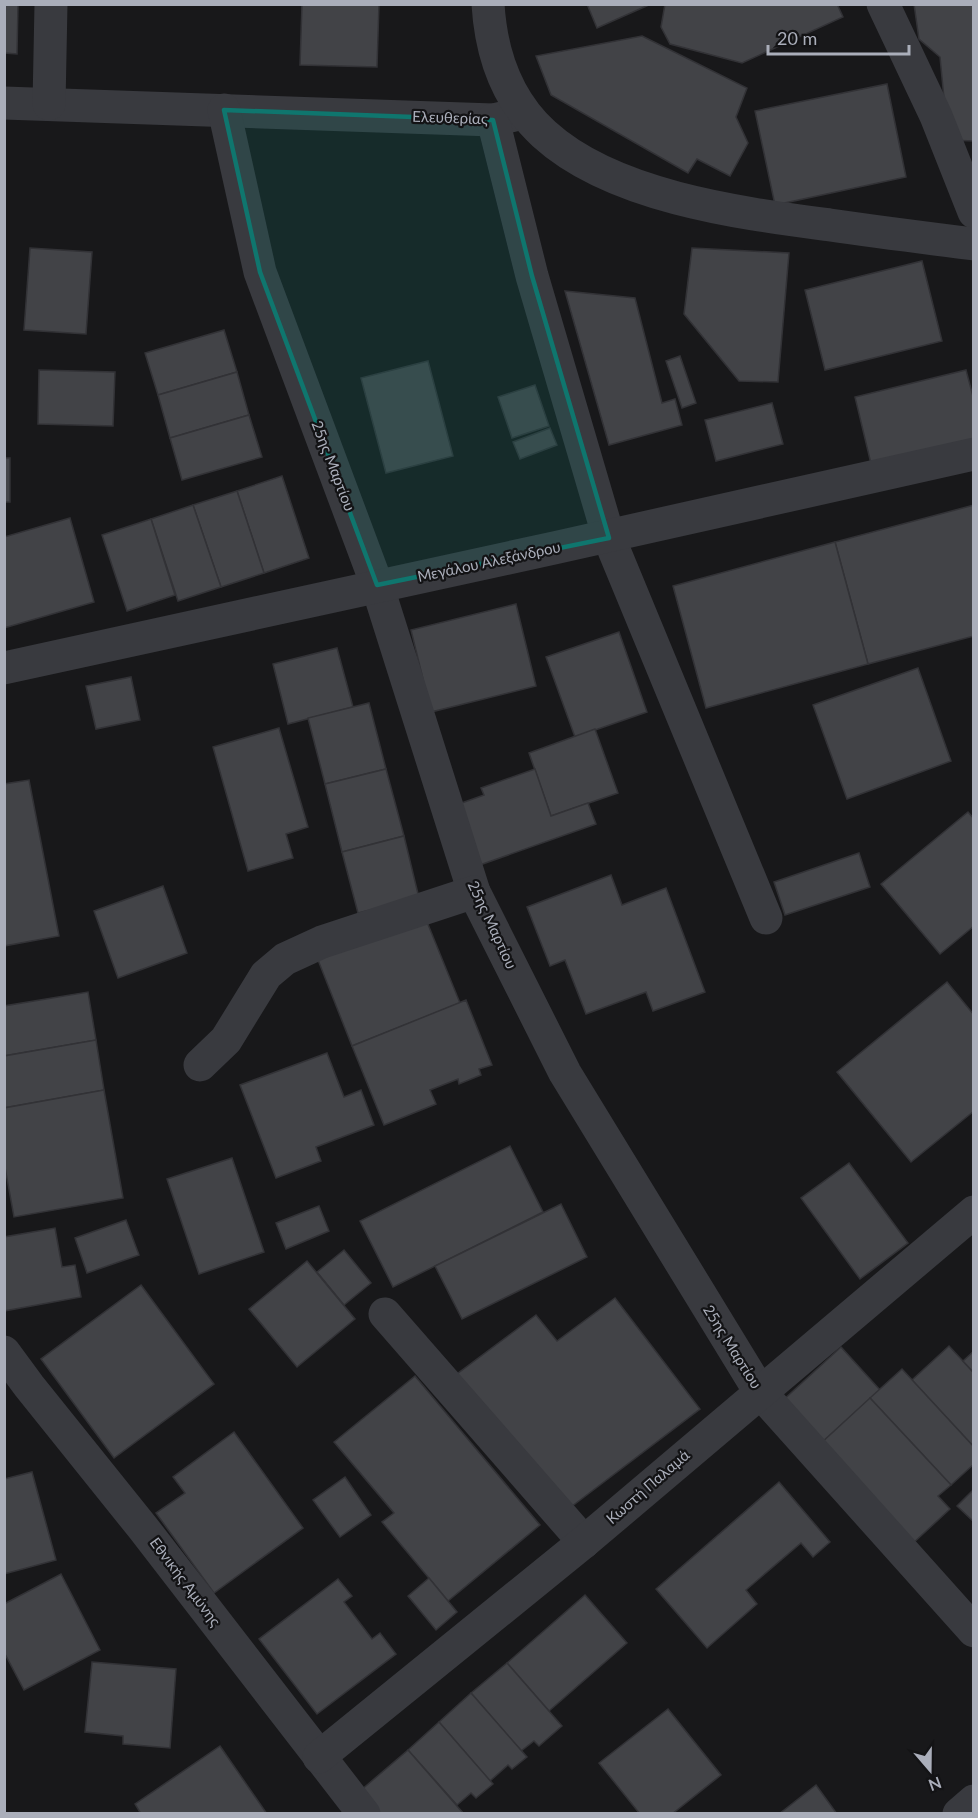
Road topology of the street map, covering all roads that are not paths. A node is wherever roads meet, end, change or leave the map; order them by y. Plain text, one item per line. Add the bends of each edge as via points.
1 (51, 4) edge
2 (488, 4) edge
3 (883, 4) edge
4 (4, 103) edge
5 (49, 104) junction
6 (224, 110) junction
7 (509, 117) junction
8 (974, 212) edge
9 (974, 244) edge
10 (974, 454) edge
11 (609, 538) junction
12 (377, 585) junction
13 (4, 668) edge
14 (474, 892) junction
15 (766, 918) dead end
16 (200, 1065) dead end
17 (974, 1212) edge
18 (385, 1314) dead end
19 (4, 1352) edge
20 (760, 1392) junction
21 (584, 1542) junction
22 (974, 1631) edge
23 (319, 1757) junction
24 (974, 1801) edge
25 (364, 1814) edge
26 (959, 1814) edge

1 - 5 street
2 - 7 street
3 - 8 street via 936,116
4 - 5 street, Ελευθερίας
5 - 6 street, Ελευθερίας
6 - 7 street, Ελευθερίας
6 - 12 street, 25ης Μαρτίου via 260,272
7 - 9 street via 543,133 576,158 605,173 679,200 737,212
7 - 11 street via 532,276
10 - 11 street, Μεγάλου Αλεξάνδρου
11 - 12 street, Μεγάλου Αλεξάνδρου
11 - 15 street
12 - 13 street, Μεγάλου Αλεξάνδρου
12 - 14 street, 25ης Μαρτίου
14 - 16 street via 322,942 285,959 266,975 226,1040
14 - 20 street, 25ης Μαρτίου via 565,1073
17 - 20 street, Κωστή Παλαμά
18 - 21 street
19 - 23 street, Εθνικής Αμύνης
20 - 21 street, Κωστή Παλαμά
20 - 22 street, 25ης Μαρτίου
21 - 23 street, Κωστή Παλαμά
23 - 25 street, Εθνικής Αμύνης
24 - 26 street

